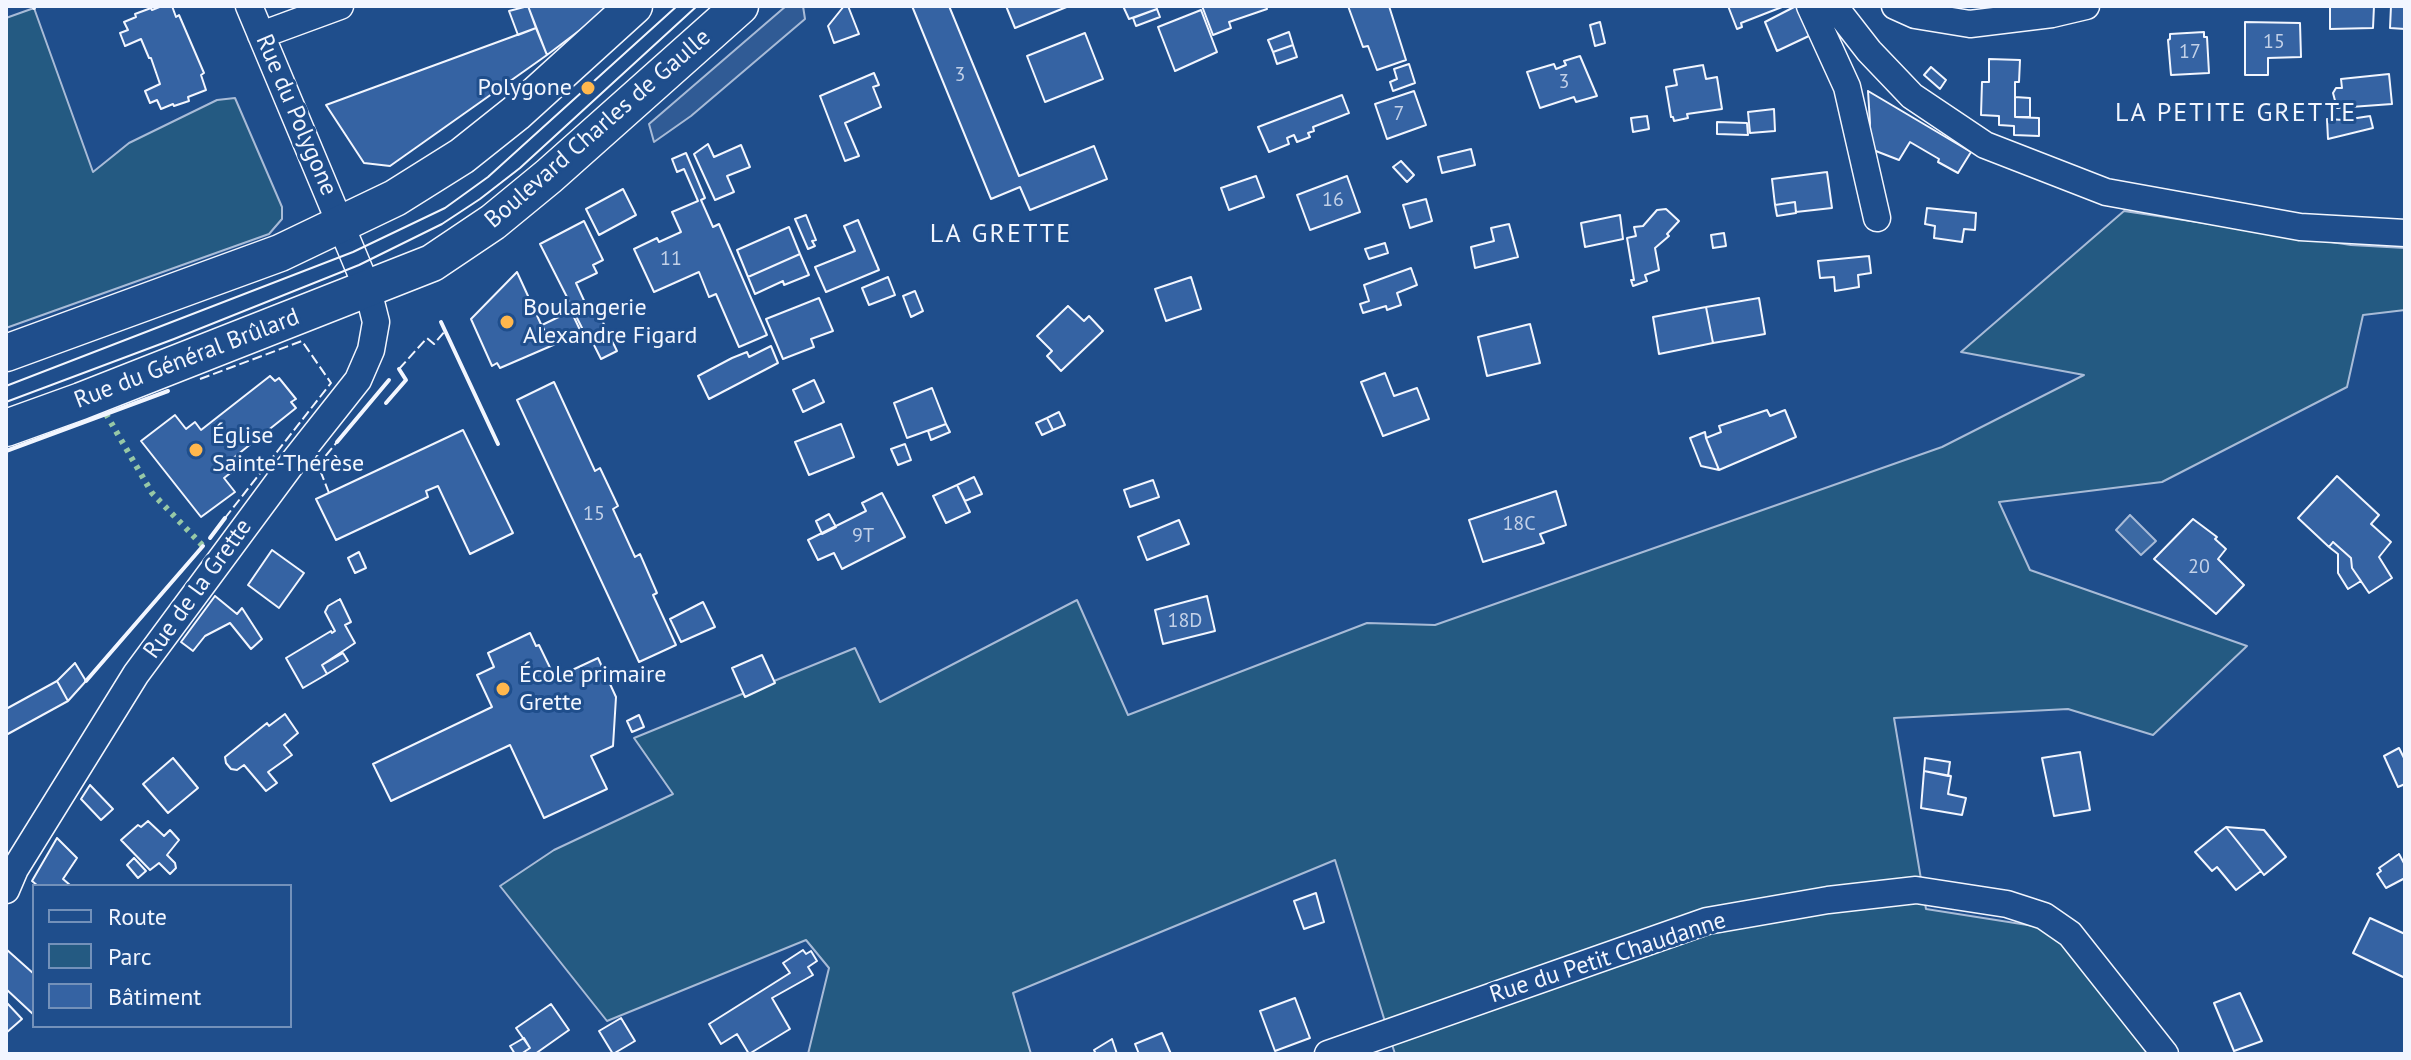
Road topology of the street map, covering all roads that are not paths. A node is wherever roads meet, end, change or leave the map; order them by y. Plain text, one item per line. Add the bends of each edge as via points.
1 (249, 6) edge
2 (340, 6) edge
3 (634, 6) edge
4 (740, 6) edge
5 (1810, 6) edge
6 (1834, 6) edge
7 (1895, 6) edge
8 (2086, 6) edge
9 (261, 35) junction
10 (1877, 218) dead end
11 (342, 225) junction
12 (2405, 233) edge
13 (368, 290) junction
14 (6, 353) edge
15 (6, 428) edge
16 (6, 890) edge
17 (1328, 1054) edge
18 (2165, 1054) edge

1 - 9 street, Rue du Polygone
2 - 9 street
3 - 11 main road via 462,156
4 - 13 main road, Boulevard Charles de Gaulle via 493,222 432,263
5 - 10 street via 1847,87
6 - 12 street via 1912,96 1985,145 2106,192 2300,227
7 - 8 street via 1915,15 1970,24
9 - 11 street, Rue du Polygone
11 - 13 street, Rue du Polygone
11 - 14 main road via 280,253
13 - 15 main road, Rue du Général Brûlard
13 - 16 street, Rue de la Grette via 375,328 358,380 136,674
17 - 18 street, Rue du Petit Chaudanne via 1707,921 1916,890 2007,904 2044,916 2070,934

